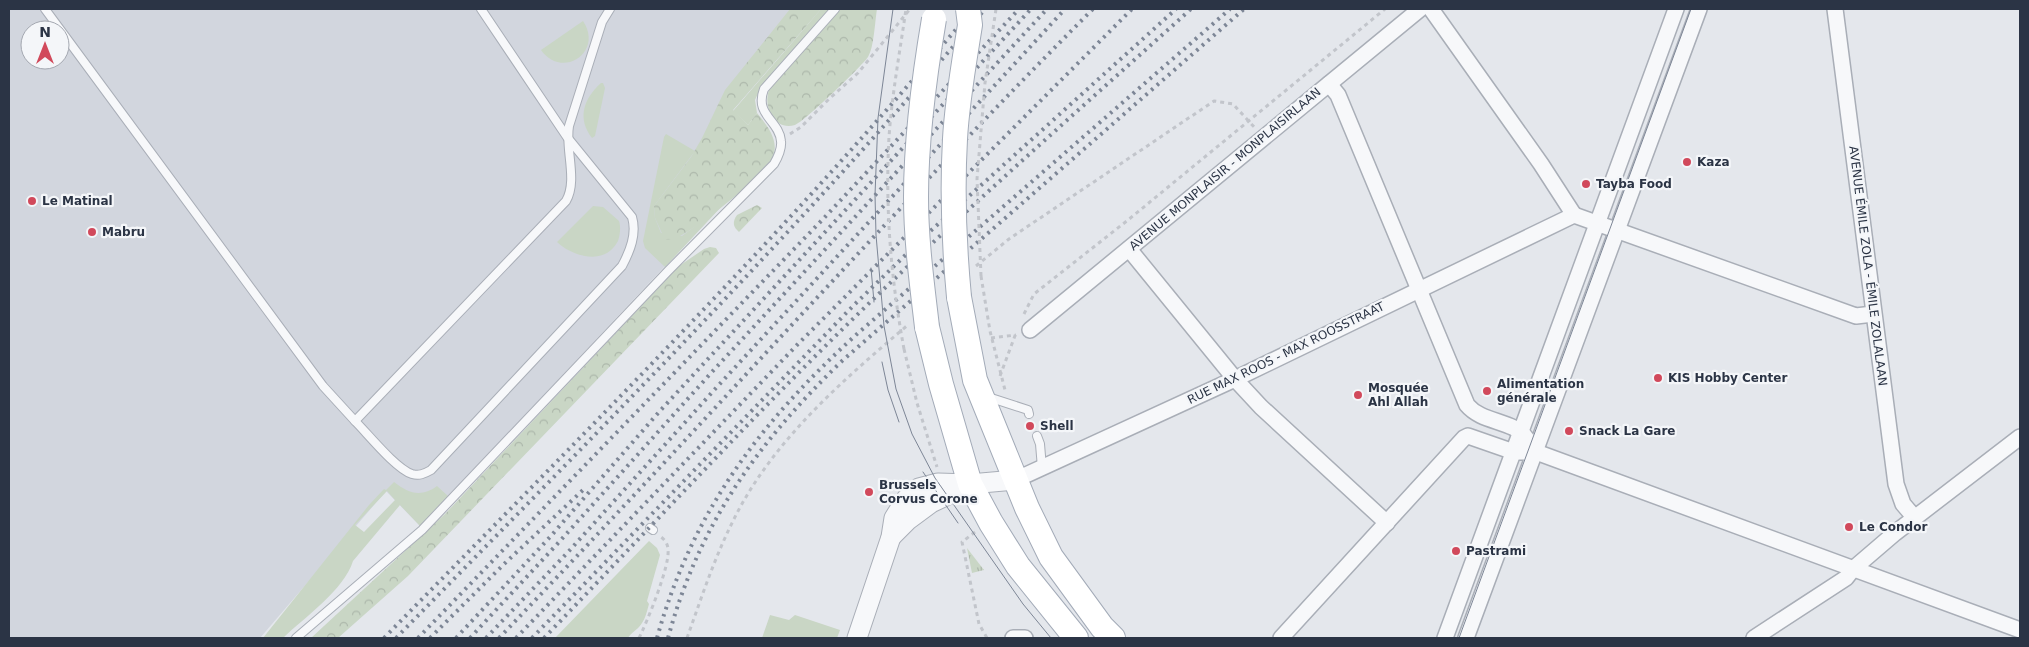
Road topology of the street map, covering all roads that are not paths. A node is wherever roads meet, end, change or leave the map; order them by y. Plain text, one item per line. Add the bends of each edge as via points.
1 (45, 9) edge
2 (481, 9) edge
3 (610, 9) edge
4 (835, 9) edge
5 (1420, 9) edge
6 (1431, 9) edge
7 (1676, 9) edge
8 (1699, 9) edge
9 (1835, 9) edge
10 (935, 12) edge
11 (972, 14) edge
12 (1329, 84) junction
13 (567, 137) junction
14 (1574, 215) junction
15 (1598, 223) junction
16 (1617, 230) junction
17 (1129, 249) junction
18 (1420, 289) junction
19 (1874, 314) junction
20 (1030, 330) dead end
21 (1235, 379) junction
22 (981, 395) junction
23 (1029, 414) dead end
24 (355, 421) junction
25 (1521, 430) junction
26 (1037, 436) dead end
27 (2020, 437) edge
28 (1514, 452) junction
29 (1536, 452) junction
30 (1042, 468) junction
31 (1015, 480) junction
32 (970, 484) junction
33 (1915, 518) junction
34 (1387, 523) junction
35 (891, 537) junction
36 (1853, 569) junction
37 (2020, 630) edge
38 (296, 638) edge
39 (857, 638) edge
40 (1013, 638) edge
41 (1025, 638) edge
42 (1076, 638) edge
43 (1113, 638) edge
44 (1281, 638) edge
45 (1445, 638) edge
46 (1466, 638) edge
47 (1754, 638) edge

1 - 24 lane via 323,386
2 - 13 lane
3 - 13 lane via 602,22
4 - 38 lane via 764,89 763,110 781,139 774,164 422,530
5 - 12 street, AVENUE MONPLAISIR - MONPLAISIRLAAN
6 - 14 street
7 - 15 street
8 - 16 street
9 - 19 street, AVENUE ÉMILE ZOLA - ÉMILE ZOLALAAN
10 - 32 main road, bridge via 922,92 916,198 918,243 927,327
11 - 22 main road, bridge via 962,78 953,220 959,297
12 - 17 street, AVENUE MONPLAISIR - MONPLAISIRLAAN
12 - 18 street via 1338,95
13 - 24 lane via 571,192 566,202
13 - 24 lane via 632,216 632,245 622,266 431,470 422,475 403,469
14 - 15 street
14 - 18 street, RUE MAX ROOS - MAX ROOSSTRAAT
15 - 16 street
15 - 25 street
16 - 19 street via 1856,316
16 - 29 street
17 - 20 street, AVENUE MONPLAISIR - MONPLAISIRLAAN
17 - 21 street
18 - 21 street, RUE MAX ROOS - MAX ROOSSTRAAT
18 - 25 street via 1468,406 1479,416
19 - 33 street, AVENUE ÉMILE ZOLA - ÉMILE ZOLALAAN via 1896,484 1903,504
21 - 30 street, RUE MAX ROOS - MAX ROOSSTRAAT
21 - 34 street
22 - 23 lane via 1028,410
22 - 31 main road
25 - 28 street
25 - 29 street
26 - 30 lane
27 - 33 street
28 - 29 street
28 - 34 street via 1474,437 1464,438
28 - 45 street
29 - 36 street
29 - 46 street
30 - 31 street, RUE MAX ROOS - MAX ROOSSTRAAT
31 - 32 street, RUE MAX ROOS - MAX ROOSSTRAAT
31 - 43 main road via 1051,557
32 - 35 street via 931,502
32 - 35 street via 930,484 919,488 906,499 894,518
32 - 42 main road via 1018,566
33 - 36 street
34 - 44 street
35 - 39 street
36 - 37 street
36 - 47 street via 1846,578
40 - 41 street

